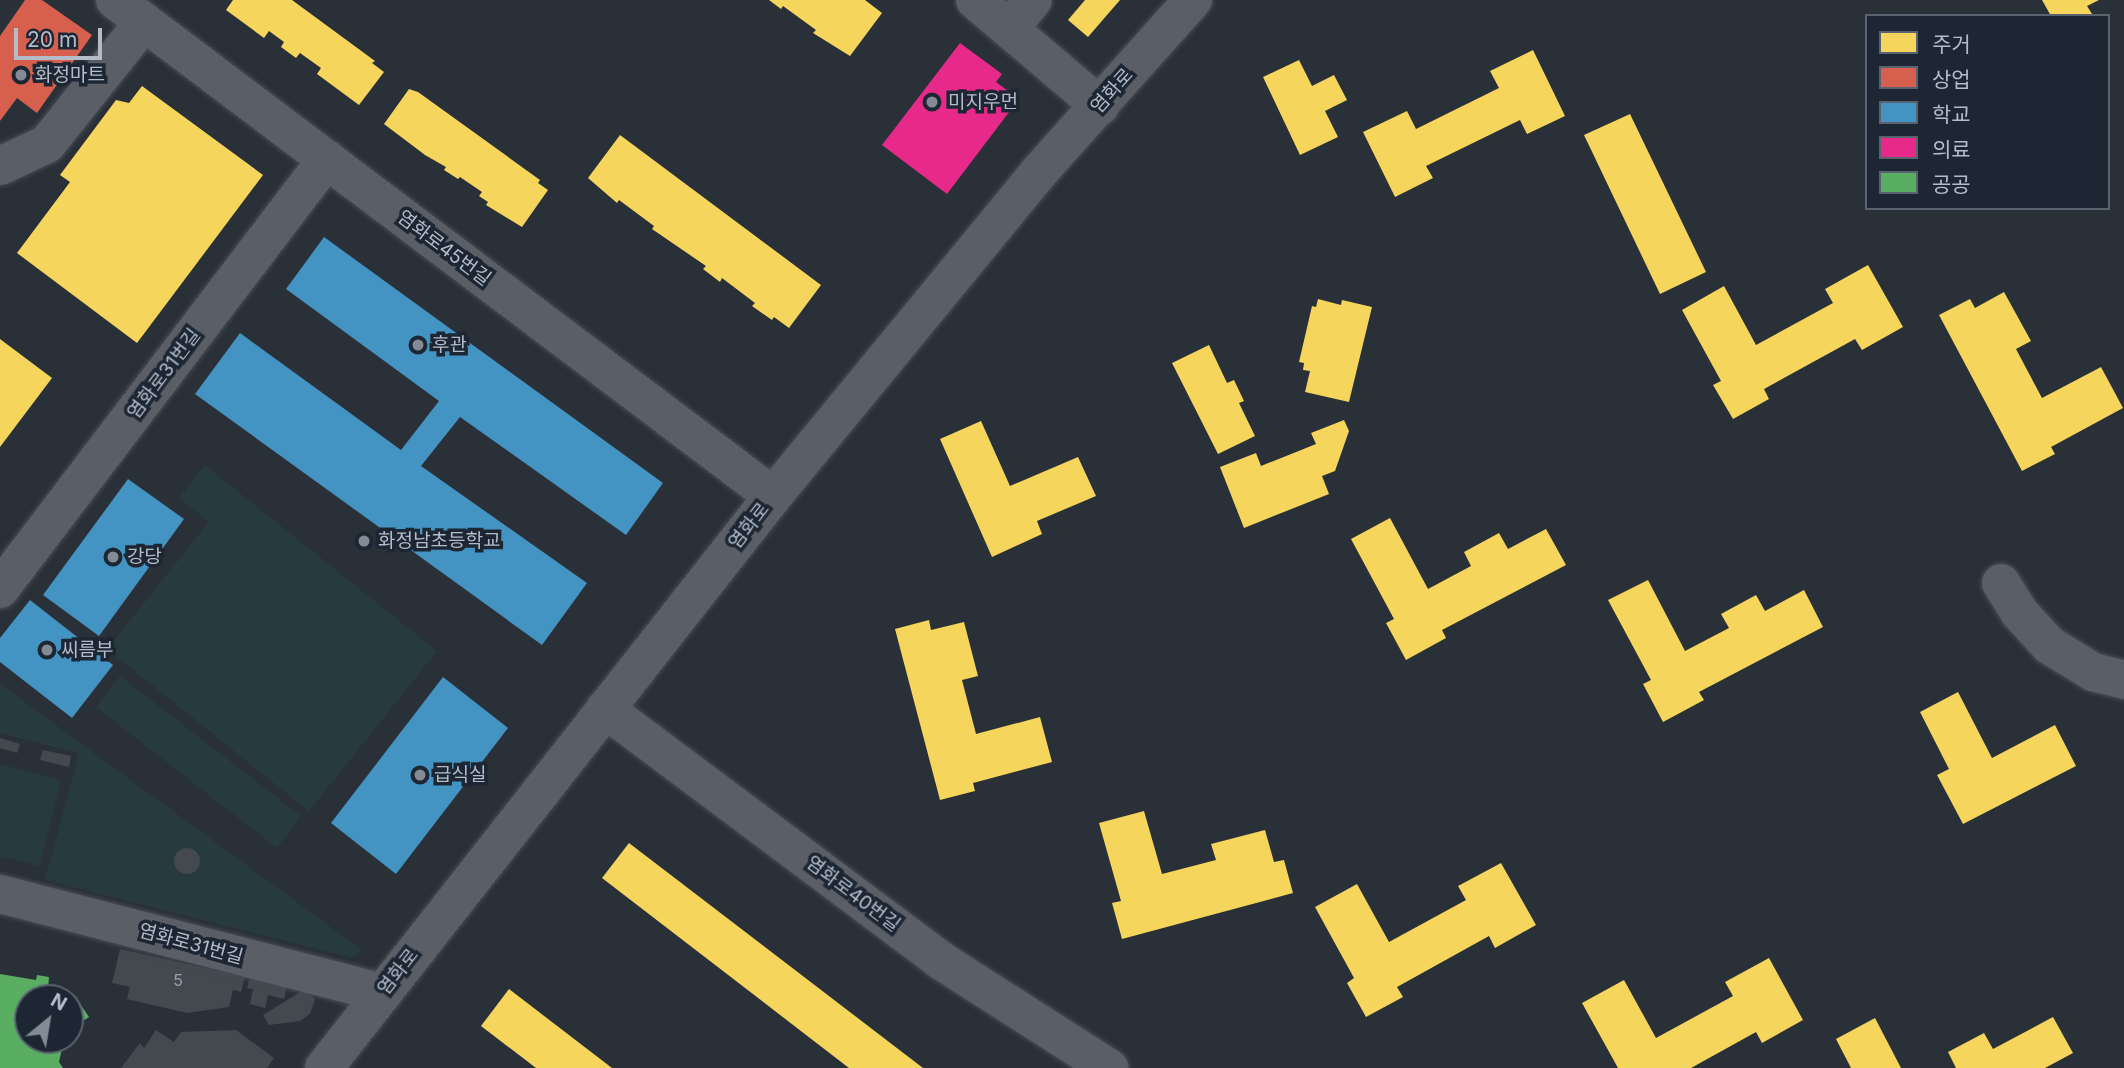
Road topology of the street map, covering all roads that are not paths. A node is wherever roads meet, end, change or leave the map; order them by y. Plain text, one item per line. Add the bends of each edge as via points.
1 (975, 0) edge
2 (1193, 0) edge
3 (129, 11) edge
4 (1022, 14) edge
5 (1100, 106) junction
6 (327, 159) junction
7 (0, 166) edge
8 (773, 496) junction
9 (2001, 583) dead end
10 (0, 589) edge
11 (2124, 680) edge
12 (605, 709) junction
13 (0, 894) edge
14 (382, 993) junction
15 (324, 1068) edge
16 (1109, 1068) edge

1 - 4 street
2 - 5 street, 염화로
3 - 6 street, 염화로45번길
3 - 7 street via 47,144
4 - 5 street
5 - 8 street, 염화로 via 1039,172
6 - 8 street, 염화로45번길
6 - 10 street, 염화로31번길
8 - 12 street, 염화로
9 - 11 street via 2019,612 2049,645 2093,671
12 - 14 street, 염화로
12 - 16 street, 염화로40번길 via 940,960
13 - 14 street, 염화로31번길
14 - 15 street, 염화로

